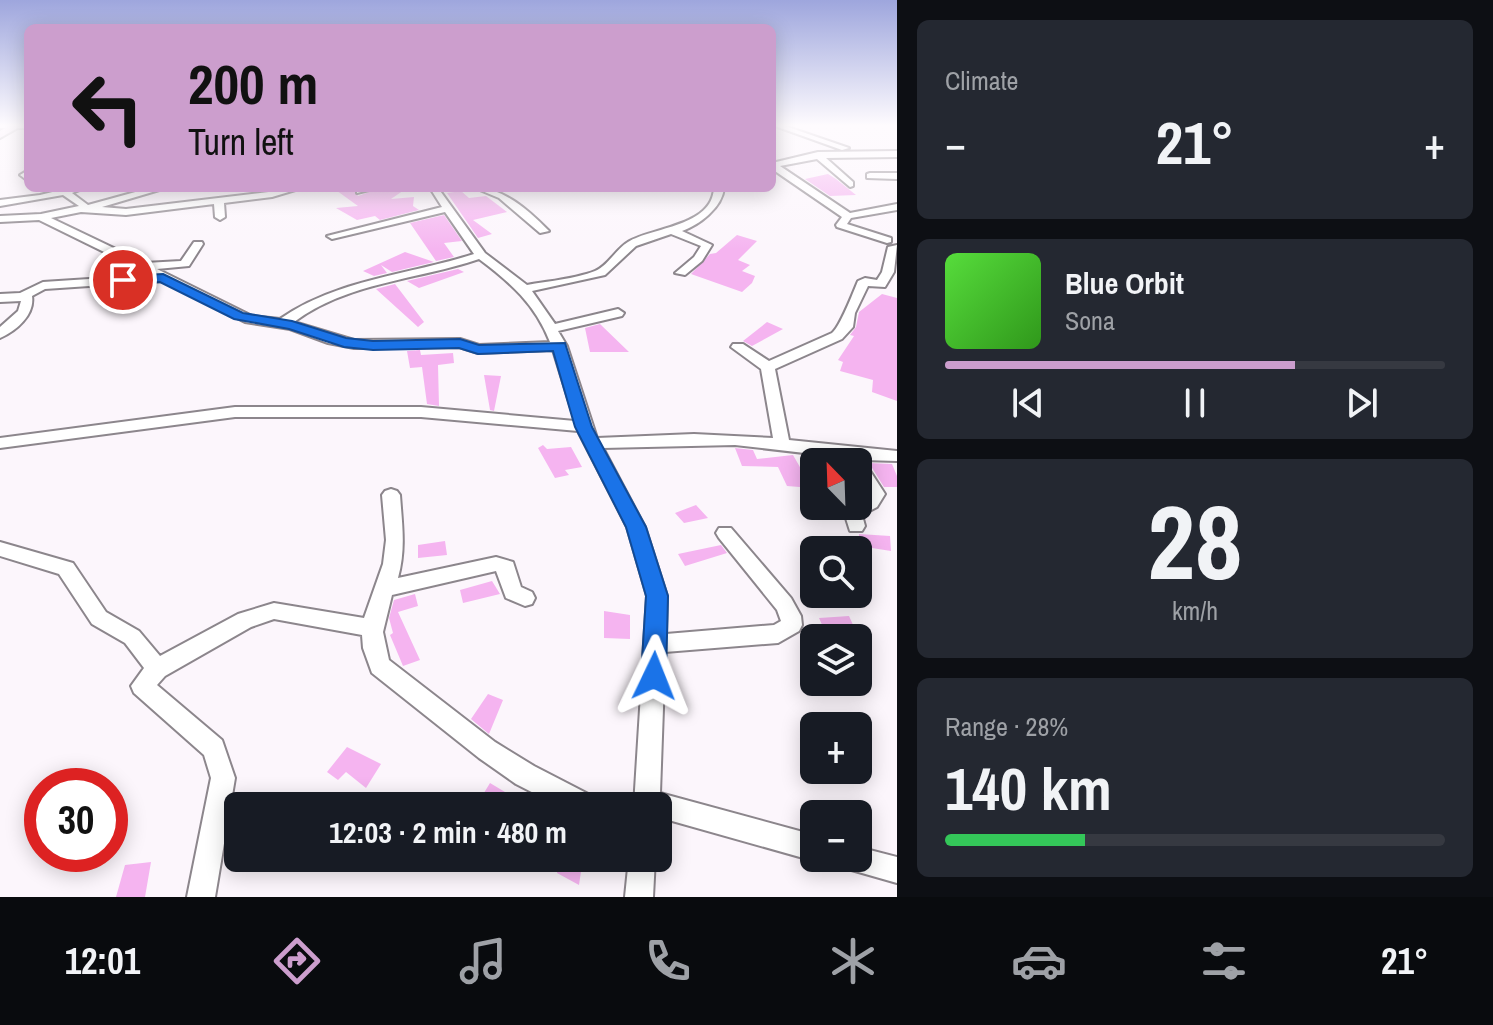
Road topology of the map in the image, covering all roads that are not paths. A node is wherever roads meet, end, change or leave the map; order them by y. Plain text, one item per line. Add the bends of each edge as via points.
1 (776, 168) edge
2 (832, 168) edge
3 (870, 176) dead end
4 (897, 176) edge
5 (850, 184) dead end
6 (56, 192) edge
7 (69, 192) edge
8 (147, 192) edge
9 (270, 192) edge
10 (436, 192) edge
11 (491, 192) edge
12 (719, 192) edge
13 (63, 194) junction
14 (219, 201) junction
15 (0, 203) edge
16 (897, 207) edge
17 (449, 208) junction
18 (85, 209) junction
19 (848, 216) junction
20 (41, 217) junction
21 (220, 217) dead end
22 (0, 219) edge
23 (544, 231) dead end
24 (675, 232) junction
25 (332, 236) dead end
26 (198, 244) dead end
27 (481, 255) junction
28 (140, 267) junction
29 (681, 273) dead end
30 (163, 278) junction
31 (525, 289) junction
32 (26, 295) junction
33 (0, 298) edge
34 (618, 313) dead end
35 (282, 324) junction
36 (551, 329) junction
37 (0, 334) edge
38 (560, 346) junction
39 (738, 347) dead end
40 (768, 367) junction
41 (588, 435) junction
42 (0, 443) edge
43 (781, 445) junction
44 (800, 449) edge
45 (897, 456) edge
46 (872, 458) edge
47 (391, 495) dead end
48 (855, 520) edge
49 (856, 526) dead end
50 (725, 533) dead end
51 (0, 549) edge
52 (387, 588) junction
53 (525, 598) dead end
54 (370, 628) junction
55 (655, 644) junction
56 (157, 669) junction
57 (558, 792) edge
58 (649, 792) edge
59 (672, 810) edge
60 (800, 844) edge
61 (872, 864) edge
62 (897, 870) edge
63 (641, 872) edge
64 (201, 897) edge
65 (639, 897) edge

1 - 19 street
2 - 5 street
3 - 4 street
6 - 13 street
7 - 13 street
8 - 18 street
9 - 14 street
10 - 17 street
11 - 23 street
12 - 24 street via 706,212
13 - 15 street
13 - 18 street
14 - 18 street via 118,212
14 - 21 street
16 - 19 street
17 - 25 street
17 - 27 street
18 - 20 street
19 - 40 street via 841,225 890,243 888,272 881,284 862,284 849,308 847,327 837,336
20 - 22 street
20 - 28 street
24 - 29 street via 707,245
24 - 31 street via 632,244 601,273
26 - 28 street via 185,264
27 - 31 street
27 - 35 street via 327,299
28 - 30 street
30 - 32 street via 43,286
30 - 35 street via 239,316
31 - 36 street
32 - 33 street
32 - 37 street via 28,307
34 - 36 street
35 - 38 street via 354,344
36 - 38 street
38 - 41 street
39 - 40 street
40 - 43 street via 771,395 782,421
41 - 42 street via 421,412 235,412
41 - 43 street
41 - 55 street via 636,527 657,596
43 - 44 street
45 - 46 street
47 - 52 street via 395,545
48 - 49 street
50 - 55 street via 784,604 792,625 778,634
51 - 56 street via 66,568 99,618 132,637
52 - 53 street via 496,564 506,567 513,592
52 - 54 street
54 - 56 street via 274,611 245,620
54 - 57 street via 380,666 487,750
55 - 58 street
56 - 64 street via 142,686 214,748 223,778
59 - 60 street
61 - 62 street
63 - 65 street

